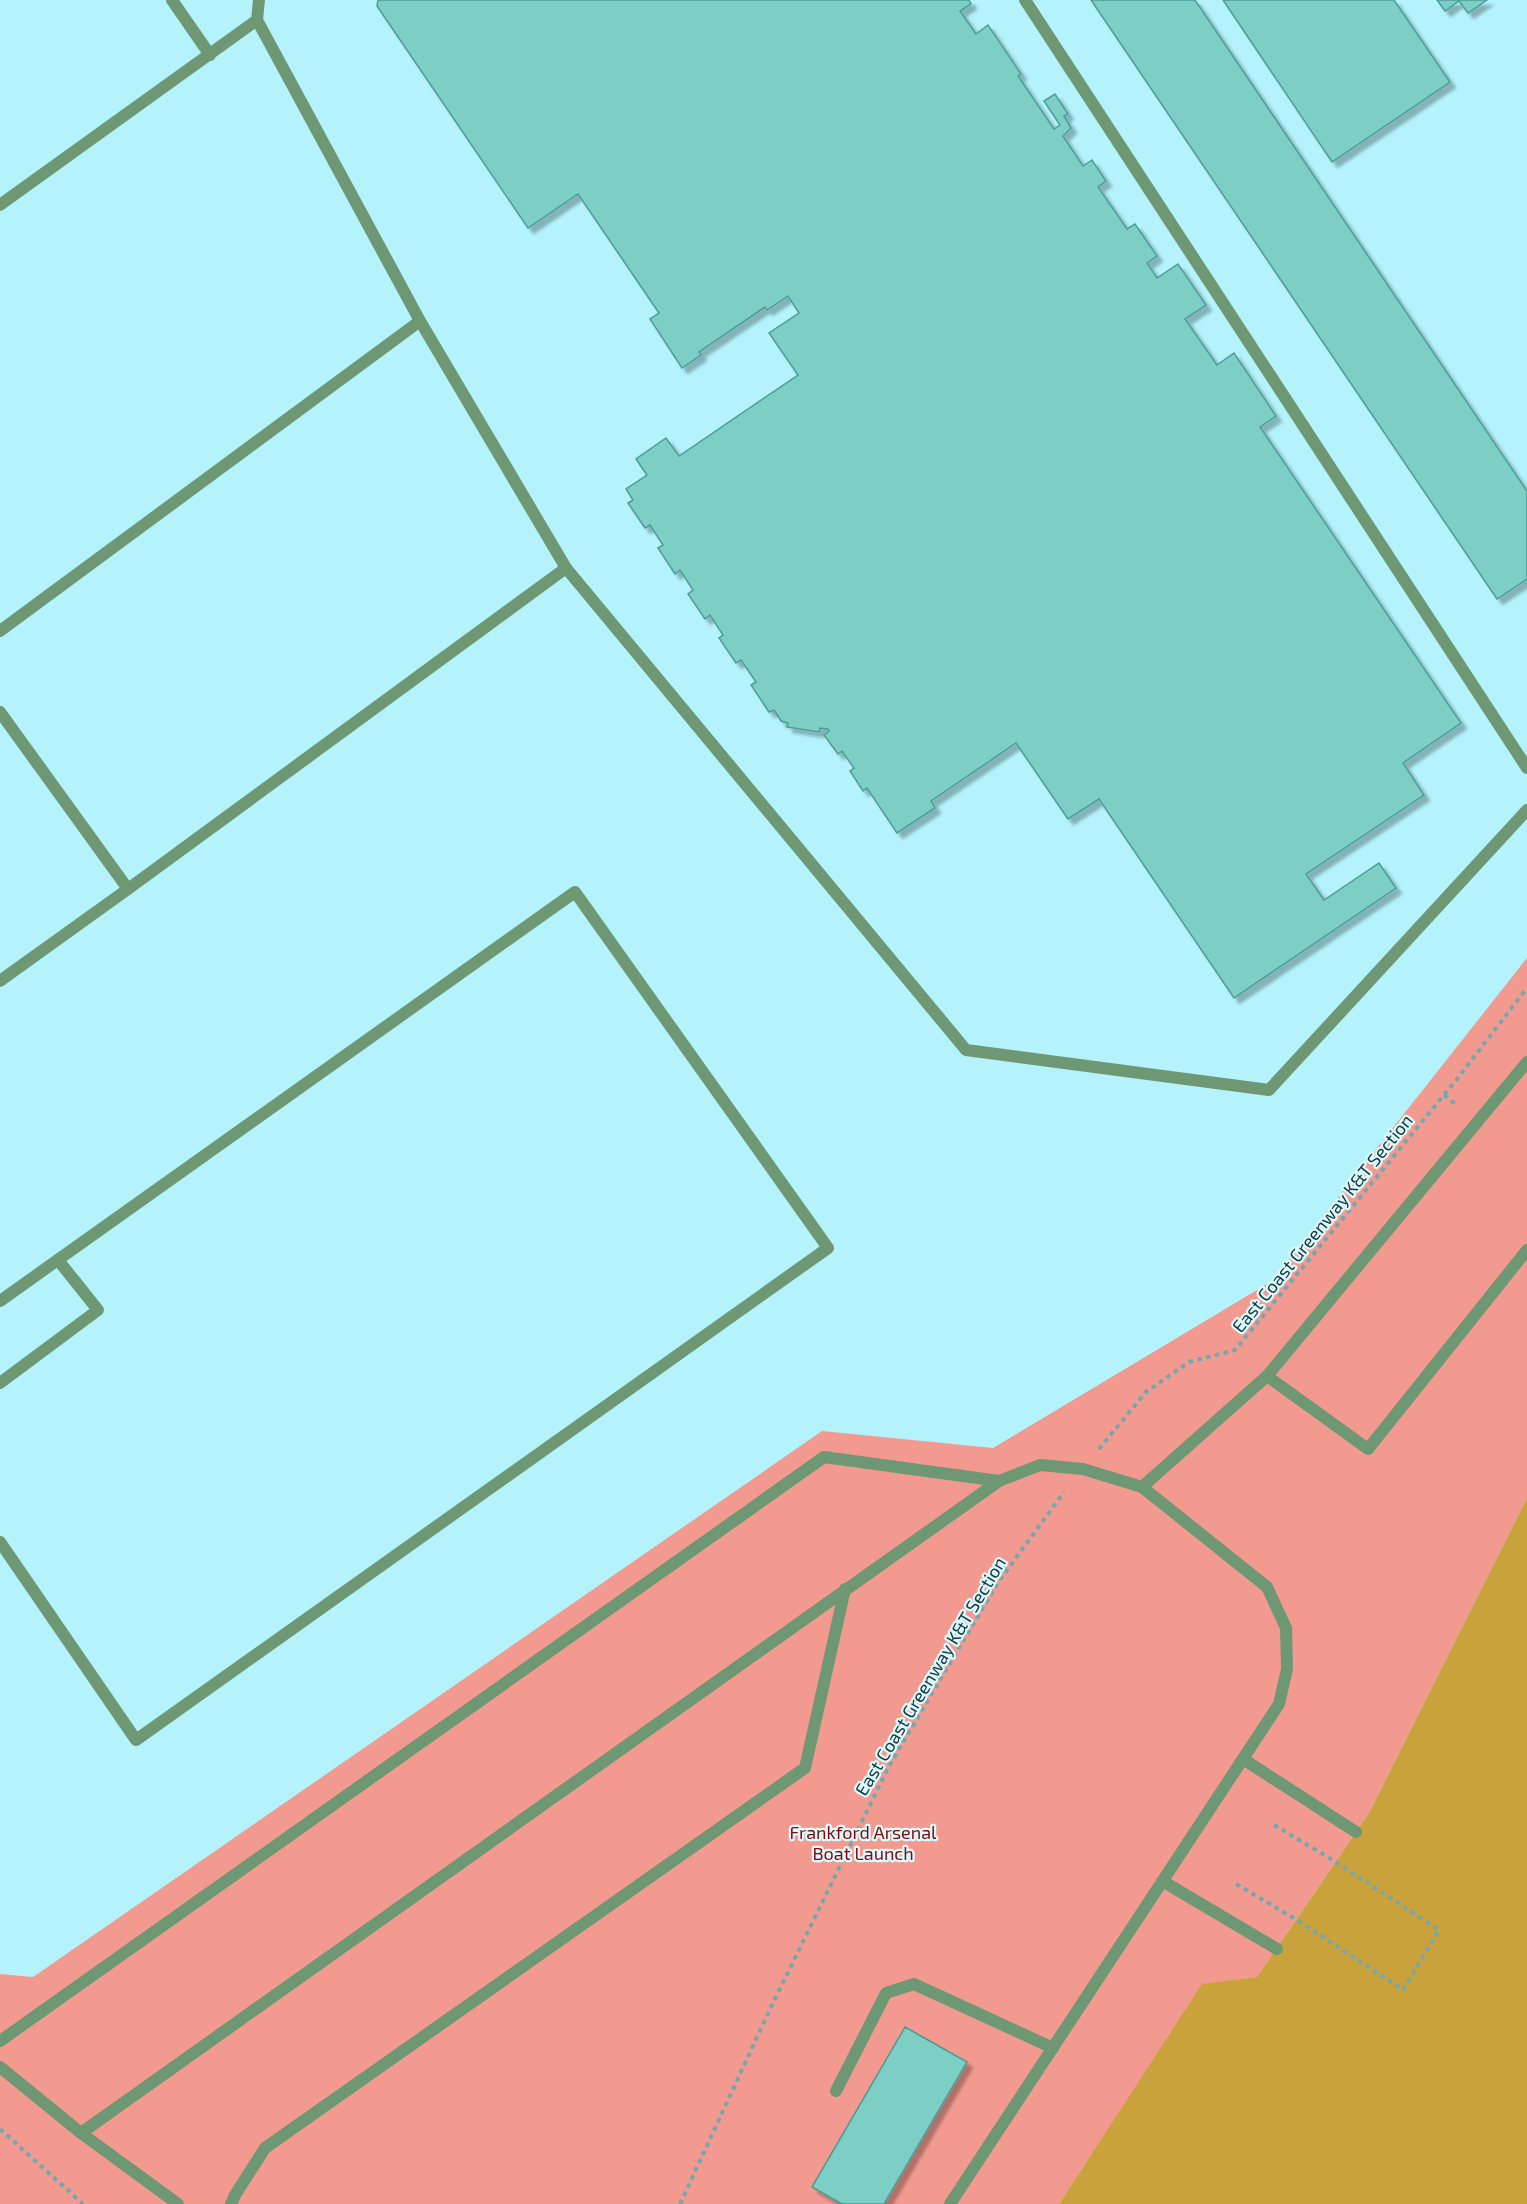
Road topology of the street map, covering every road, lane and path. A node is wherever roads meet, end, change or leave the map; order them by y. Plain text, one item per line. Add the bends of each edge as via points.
1 (172, 0) edge
2 (259, 0) edge
3 (1025, 0) edge
4 (257, 20) junction
5 (210, 55) junction
6 (0, 205) edge
7 (420, 321) junction
8 (566, 568) junction
9 (0, 631) edge
10 (0, 712) edge
11 (1527, 768) edge
12 (1527, 810) edge
13 (128, 889) junction
14 (0, 981) edge
15 (1527, 988) edge
16 (1527, 1062) edge
17 (1527, 1250) edge
18 (58, 1260) junction
19 (0, 1301) edge
20 (1267, 1376) junction
21 (0, 1383) edge
22 (1108, 1437) dead end
23 (999, 1481) junction
24 (1142, 1487) junction
25 (1062, 1495) dead end
26 (0, 1542) edge
27 (845, 1589) junction
28 (1243, 1760) junction
29 (1274, 1825) dead end
30 (1356, 1832) dead end
31 (1164, 1882) junction
32 (1236, 1884) dead end
33 (1277, 1949) dead end
34 (0, 2042) edge
35 (1053, 2048) junction
36 (0, 2067) edge
37 (836, 2091) dead end
38 (0, 2128) edge
39 (81, 2133) junction
40 (83, 2204) edge
41 (178, 2204) edge
42 (231, 2204) edge
43 (680, 2204) edge
44 (950, 2204) edge

1 - 5 lane
2 - 4 lane
3 - 11 lane
4 - 5 lane
4 - 7 lane
5 - 6 lane
7 - 8 lane
7 - 9 lane
8 - 12 lane via 966,1050 1269,1090
8 - 13 lane
10 - 13 lane
13 - 14 lane
15 - 22 path, East Coast Greenway K&T Section via 1235,1350 1189,1362 1146,1392
16 - 20 lane
17 - 20 lane via 1368,1449
18 - 19 lane
18 - 21 lane via 98,1310
18 - 26 lane via 575,892 828,1248 136,1740
20 - 24 lane
23 - 24 lane via 1040,1465 1083,1469
23 - 27 lane
23 - 34 lane via 824,1457
24 - 28 lane via 1267,1587 1286,1628 1287,1669 1279,1704
25 - 43 path, East Coast Greenway K&T Section via 997,1584 889,1767
27 - 39 lane
27 - 42 lane via 805,1768 265,2148
28 - 30 lane
28 - 31 lane
29 - 32 path via 1439,1930 1403,1990
31 - 33 lane
31 - 35 lane
35 - 37 lane via 914,1984 886,1993
35 - 44 lane
36 - 39 lane
38 - 40 path
39 - 41 lane

